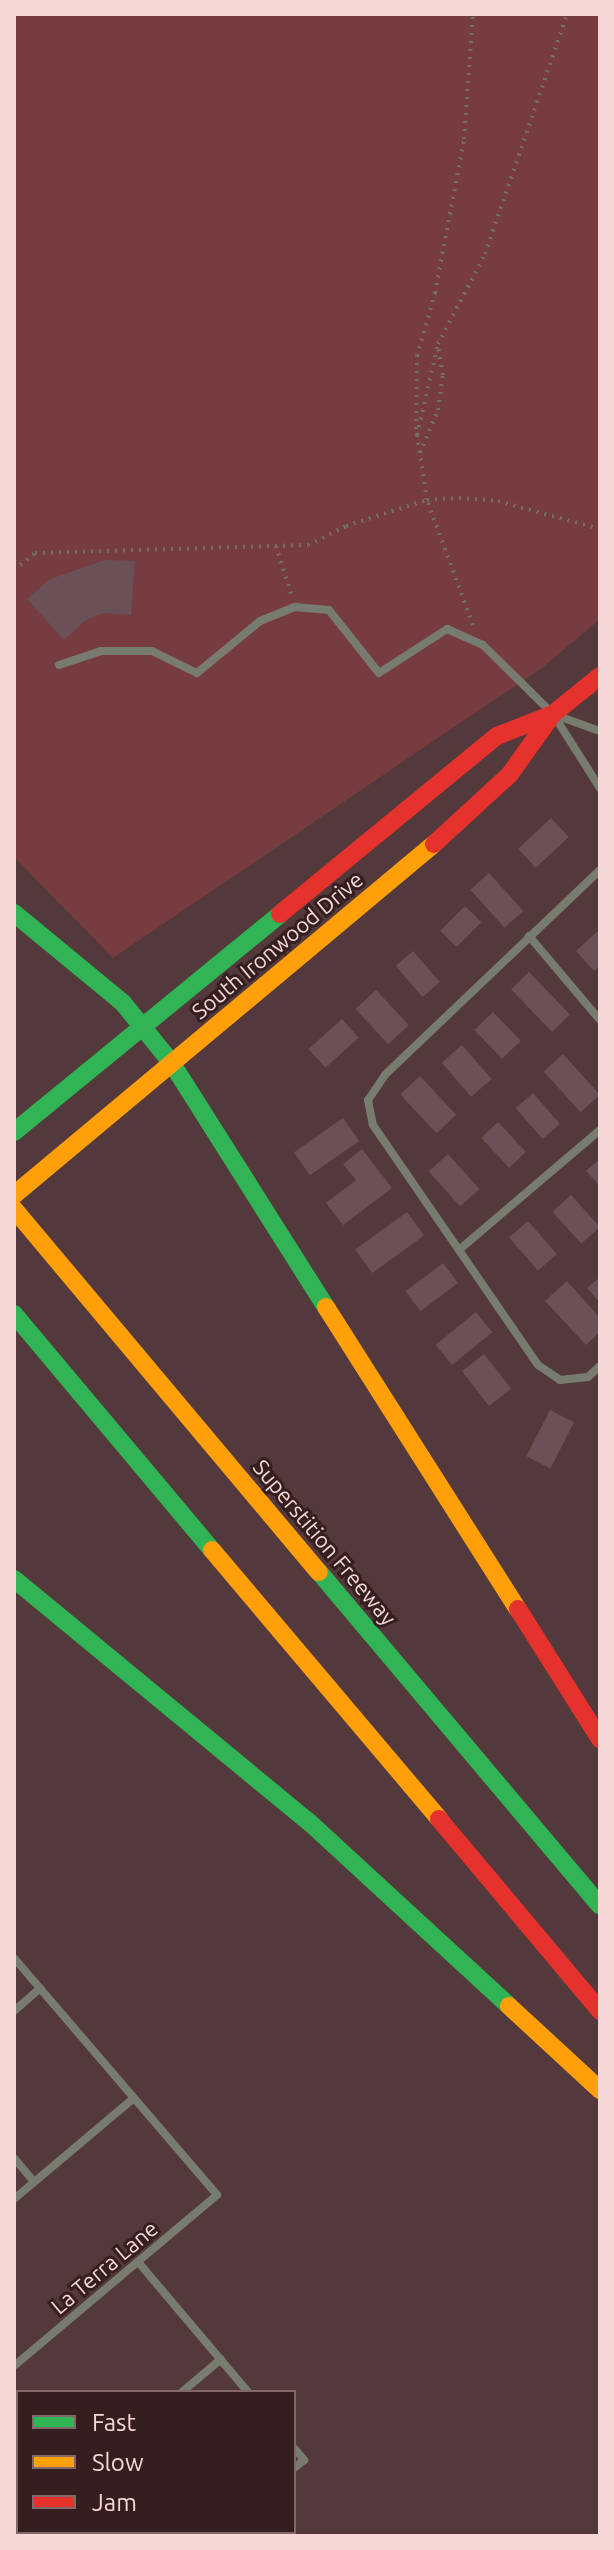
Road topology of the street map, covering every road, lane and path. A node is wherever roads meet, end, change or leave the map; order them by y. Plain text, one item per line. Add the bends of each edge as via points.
1 (473, 14) edge
2 (567, 14) edge
3 (438, 344) junction
4 (417, 435) junction
5 (420, 454) junction
6 (427, 500) junction
7 (600, 529) edge
8 (276, 546) junction
9 (14, 560) edge
10 (16, 568) edge
11 (295, 607) junction
12 (483, 645) junction
13 (59, 665) dead end
14 (600, 676) edge
15 (553, 714) junction
16 (600, 731) edge
17 (600, 788) edge
18 (600, 870) edge
19 (14, 913) edge
20 (529, 936) junction
21 (600, 1020) edge
22 (141, 1026) junction
23 (171, 1062) junction
24 (600, 1130) edge
25 (14, 1132) edge
26 (14, 1195) edge
27 (14, 1209) edge
28 (459, 1250) junction
29 (14, 1314) edge
30 (600, 1366) edge
31 (14, 1579) edge
32 (600, 1739) edge
33 (600, 1906) edge
34 (14, 1958) edge
35 (40, 1988) junction
36 (14, 2011) edge
37 (600, 2011) edge
38 (600, 2090) edge
39 (134, 2098) junction
40 (14, 2158) edge
41 (34, 2182) junction
42 (14, 2199) edge
43 (139, 2263) junction
44 (221, 2359) junction
45 (14, 2366) edge
46 (184, 2390) edge
47 (246, 2390) edge
48 (296, 2450) edge
49 (296, 2466) edge

1 - 4 path via 464,139 435,293 417,356
2 - 3 path via 485,254
3 - 4 path
3 - 5 path via 443,375 438,410
4 - 5 path
5 - 6 path
6 - 7 path via 498,501
6 - 8 path via 346,526 308,545
6 - 12 path via 457,594
8 - 10 path via 35,553
8 - 11 path
9 - 10 path
11 - 12 lane via 329,610 379,673 447,629
11 - 13 lane via 260,621 197,673 152,651 101,651
12 - 15 lane
14 - 15 main road, South Ironwood Drive
15 - 16 lane
15 - 17 lane
15 - 22 main road, South Ironwood Drive via 497,736
15 - 23 main road, South Ironwood Drive via 510,774 441,838
18 - 20 lane
19 - 22 main road via 123,1003
20 - 21 lane
20 - 28 lane via 385,1075 368,1100 373,1125
22 - 23 main road
22 - 25 main road, South Ironwood Drive
23 - 26 main road, South Ironwood Drive
23 - 32 main road
24 - 28 lane
27 - 33 main road, Superstition Freeway
28 - 30 lane via 538,1365 560,1380 588,1377
29 - 37 main road
31 - 38 main road via 308,1821
34 - 35 lane
35 - 36 lane
35 - 39 lane
39 - 41 lane
39 - 43 lane, La Terra Lane via 217,2195
40 - 41 lane
41 - 42 lane
43 - 44 lane
43 - 45 lane, La Terra Lane
44 - 46 lane
44 - 47 lane
48 - 49 lane via 304,2460

